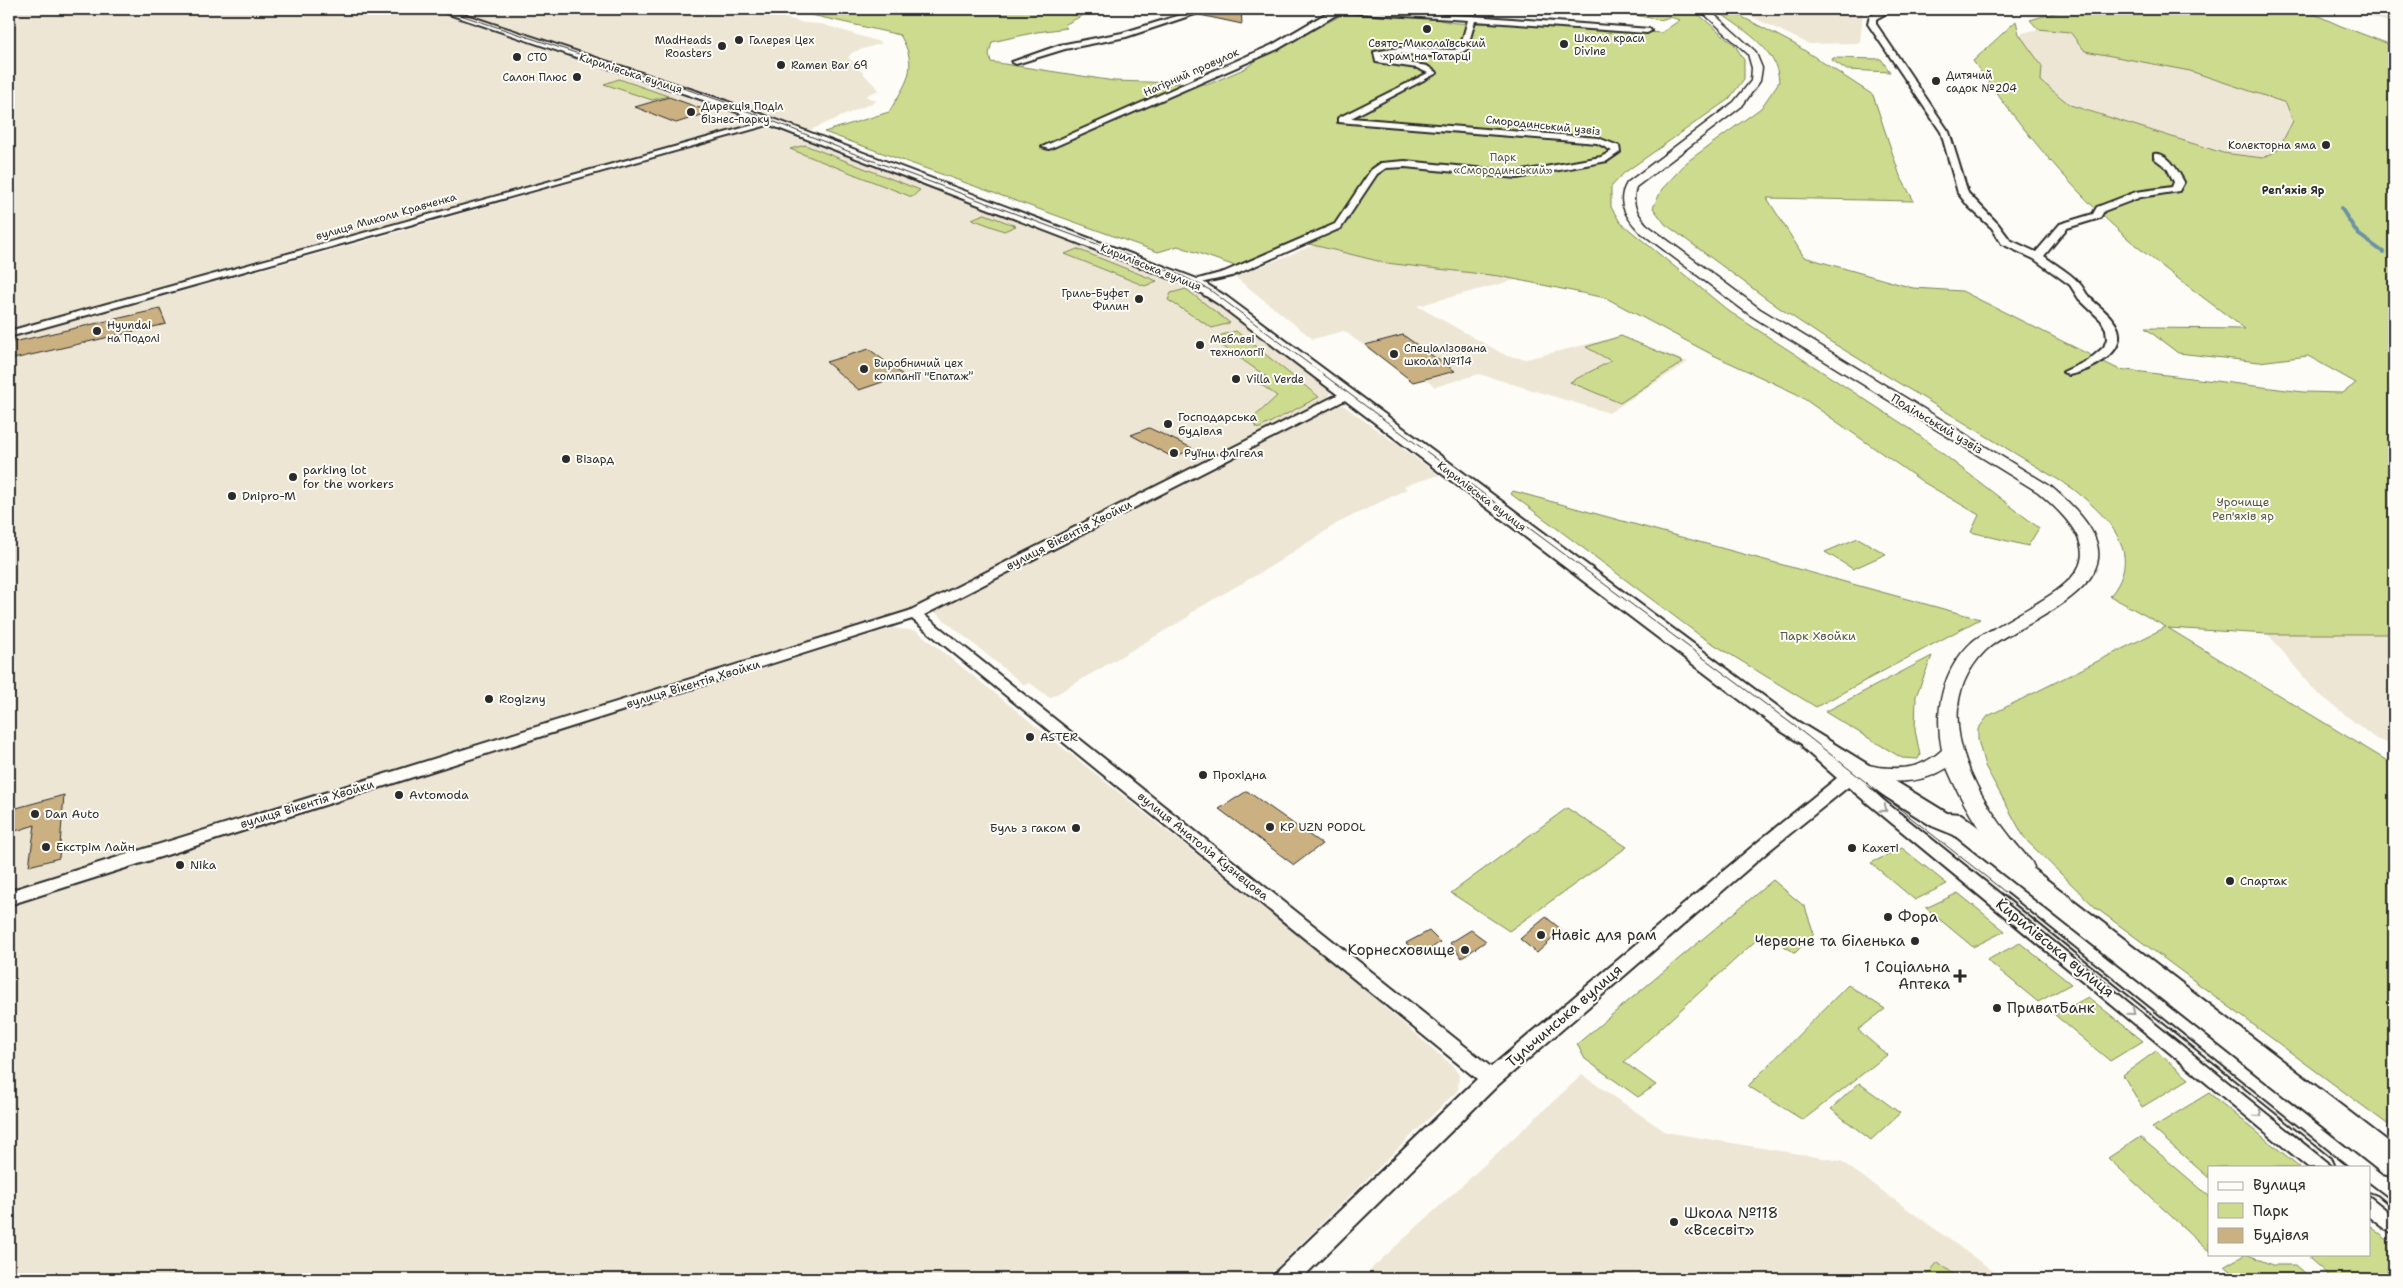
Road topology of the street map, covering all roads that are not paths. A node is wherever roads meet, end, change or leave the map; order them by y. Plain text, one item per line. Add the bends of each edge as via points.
1 (439, 9) edge
2 (1206, 9) edge
3 (1335, 9) edge
4 (1340, 9) edge
5 (1703, 9) edge
6 (1890, 9) edge
7 (1486, 12) dead end
8 (1472, 18) junction
9 (1647, 31) dead end
10 (1016, 62) dead end
11 (771, 122) junction
12 (1046, 147) dead end
13 (2156, 156) dead end
14 (2038, 257) junction
15 (1195, 283) junction
16 (9, 334) edge
17 (2069, 372) dead end
18 (1347, 394) junction
19 (914, 614) junction
20 (1952, 753) junction
21 (1852, 774) junction
22 (9, 898) edge
23 (2062, 905) junction
24 (1491, 1079) junction
25 (2394, 1164) edge
26 (2323, 1166) edge
27 (2370, 1204) edge
28 (2394, 1223) edge
29 (1285, 1279) edge

1 - 11 main road, Кирилівська вулиця
2 - 10 street via 1123,35 1063,47
3 - 4 street
4 - 8 street
4 - 12 street, Нагірний провулок via 1267,51
5 - 20 street, Подільський узвіз via 1752,53 1759,71 1758,80 1738,104 1631,185 1626,206 1632,217 1755,312 2044,489 2081,524 2091,545 2089,565 2080,580 1979,646 1961,669 1950,697 1948,723
6 - 14 street via 1873,18 1872,24 1945,132 1963,193 2006,242
7 - 8 street
8 - 9 street via 1511,18
8 - 15 street, Смородинський узвіз via 1460,51 1396,50 1377,54 1379,60 1427,68 1433,73 1340,120 1598,141 1610,144 1616,152 1604,159 1517,174 1384,165 1374,172 1338,226 1228,274
11 - 15 main road, Кирилівська вулиця
11 - 16 street, вулиця Миколи Кравченка
13 - 14 street via 2171,167 2179,182 2176,189 2139,194 2100,209 2097,216 2064,226
14 - 17 street via 2074,284 2112,329 2109,349 2093,362
15 - 18 main road, Кирилівська вулиця
18 - 19 street, вулиця Вікентія Хвойки
18 - 21 main road, Кирилівська вулиця
19 - 22 street, вулиця Вікентія Хвойки
19 - 24 street, вулиця Анатолія Кузнецова
20 - 21 street via 1925,774
20 - 23 street, Подільський узвіз via 1977,811 2008,851
21 - 23 main road, Кирилівська вулиця via 1914,802 1940,822 1962,828
21 - 24 street, Тульчинська вулиця
21 -> 26 street, Кирилівська вулиця
23 - 25 main road, Кирилівська вулиця
24 - 29 street, Тульчинська вулиця
27 - 28 street

